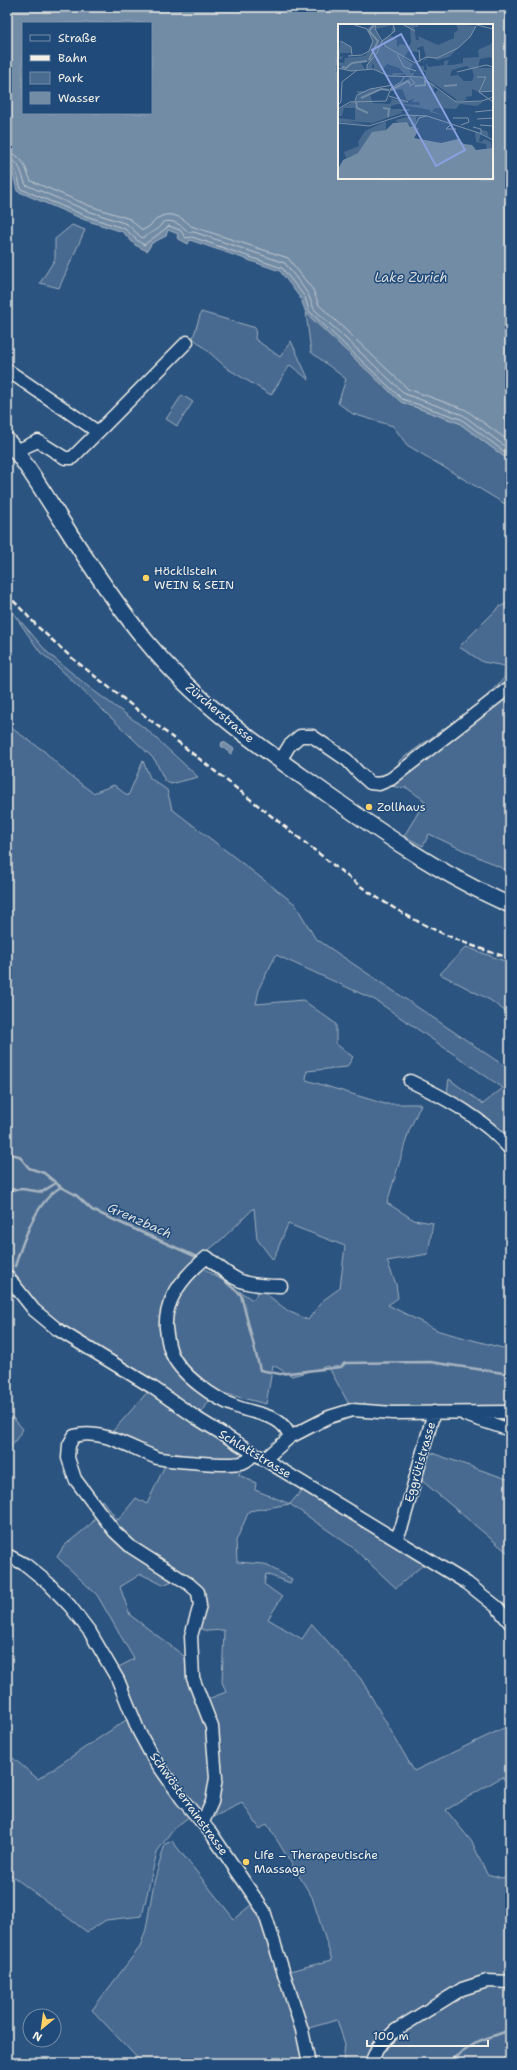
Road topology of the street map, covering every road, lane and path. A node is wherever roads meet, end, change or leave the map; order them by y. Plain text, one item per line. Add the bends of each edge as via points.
1 (187, 342) dead end
2 (7, 370) edge
3 (98, 432) junction
4 (12, 446) edge
5 (510, 688) edge
6 (280, 761) junction
7 (510, 904) edge
8 (410, 1081) dead end
9 (510, 1149) edge
10 (7, 1276) edge
11 (281, 1286) dead end
12 (434, 1412) junction
13 (456, 1412) junction
14 (510, 1412) edge
15 (510, 1430) edge
16 (290, 1437) junction
17 (259, 1456) junction
18 (396, 1539) junction
19 (7, 1555) edge
20 (510, 1623) edge
21 (203, 1822) junction
22 (510, 1982) edge
23 (309, 2063) edge
24 (371, 2063) edge

1 - 3 street
2 - 3 street
3 - 4 street via 72,458 65,458 38,441
4 - 6 main road, Zürcherstrasse via 105,589 147,643 191,690
5 - 6 street via 391,779 379,784 370,783 347,760 312,736 300,736 289,746
6 - 7 main road, Zürcherstrasse via 395,842 441,870
8 - 9 street via 461,1107 500,1137
10 - 17 street, Schlattstrasse via 34,1310 57,1329
11 - 16 street via 249,1285 239,1282 207,1257 192,1269 179,1286 170,1302 166,1320 171,1353 193,1380 236,1407 280,1422 286,1427
12 - 13 street, Eggrütistrasse
12 - 16 street via 352,1410 330,1417
12 - 18 street, Eggrütistrasse via 402,1526
13 - 14 street, Eggrütistrasse
13 - 15 street
16 - 17 street
17 - 18 street, Schlattstrasse
17 - 21 street via 243,1462 167,1460 96,1434 83,1433 74,1436 69,1445 68,1458 74,1479 114,1531 131,1547 198,1592 200,1605 191,1636 193,1678 212,1727 216,1778 213,1798
18 - 20 street, Schlattstrasse via 467,1583 497,1608
19 - 21 street, Schwösterrainstrasse via 26,1565 48,1583 90,1632 118,1680 143,1741 182,1798
21 - 23 street, Schwösterrainstrasse via 264,1911 302,2030
22 - 24 street via 488,1981 462,1989 396,2030 378,2047

